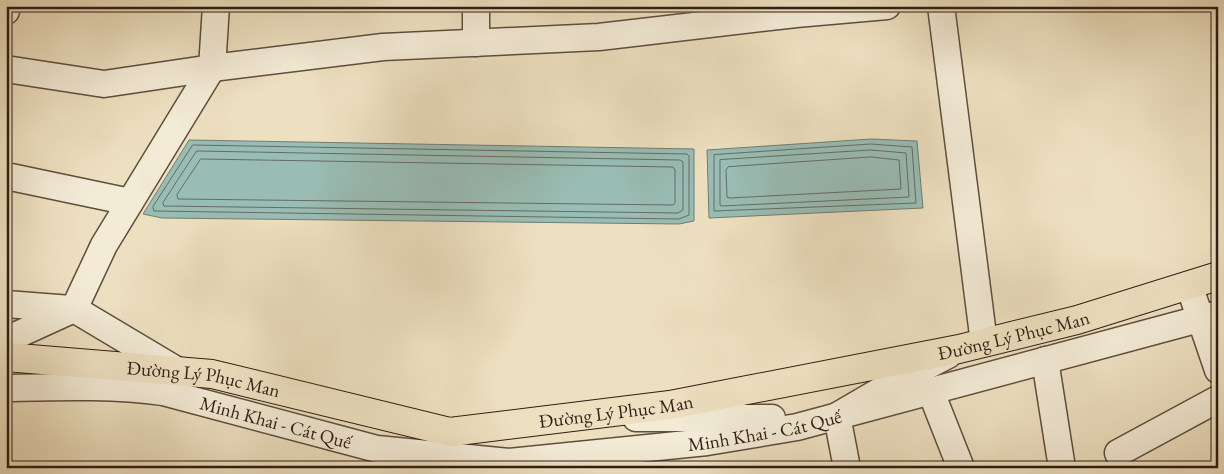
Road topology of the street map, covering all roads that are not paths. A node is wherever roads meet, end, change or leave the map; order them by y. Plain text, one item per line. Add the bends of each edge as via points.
1 (7, 6) edge
2 (216, 6) edge
3 (476, 6) edge
4 (887, 6) edge
5 (941, 6) edge
6 (6, 11) edge
7 (476, 43) junction
8 (212, 68) junction
9 (6, 69) edge
10 (6, 176) edge
11 (130, 202) junction
12 (1218, 276) edge
13 (1188, 285) junction
14 (6, 304) edge
15 (74, 309) junction
16 (1209, 317) edge
17 (6, 340) edge
18 (972, 346) junction
19 (6, 357) edge
20 (1045, 360) junction
21 (1218, 370) edge
22 (178, 371) junction
23 (6, 388) edge
24 (932, 392) junction
25 (1218, 399) edge
26 (603, 415) junction
27 (837, 416) junction
28 (1118, 453) dead end
29 (847, 468) edge
30 (961, 468) edge
31 (1062, 468) edge

1 - 6 street
2 - 8 street
3 - 7 street
4 - 7 street via 599,37
5 - 18 street
7 - 8 street via 383,48
8 - 9 street via 104,84
8 - 11 street
10 - 11 street
11 - 15 street via 104,245
12 - 13 main road, Đường Lý Phục Man
13 - 16 street
13 - 18 main road, Đường Lý Phục Man via 1077,320
14 - 15 street
15 - 17 street
15 - 22 street
16 - 20 street, Minh Khai - Cát Quế
16 - 21 street
18 - 26 main road, Đường Lý Phục Man via 670,406
18 - 27 street via 885,388
19 - 22 main road, Đường Lý Phục Man
20 - 24 street, Minh Khai - Cát Quế
20 - 31 street
22 - 26 main road, Đường Lý Phục Man via 212,374 450,432
23 - 27 street, Minh Khai - Cát Quế via 136,388 162,392 377,449 510,462 706,442 797,427
24 - 27 street, Minh Khai - Cát Quế
24 - 30 street
25 - 28 street
26 - 27 street via 652,419
27 - 29 street

